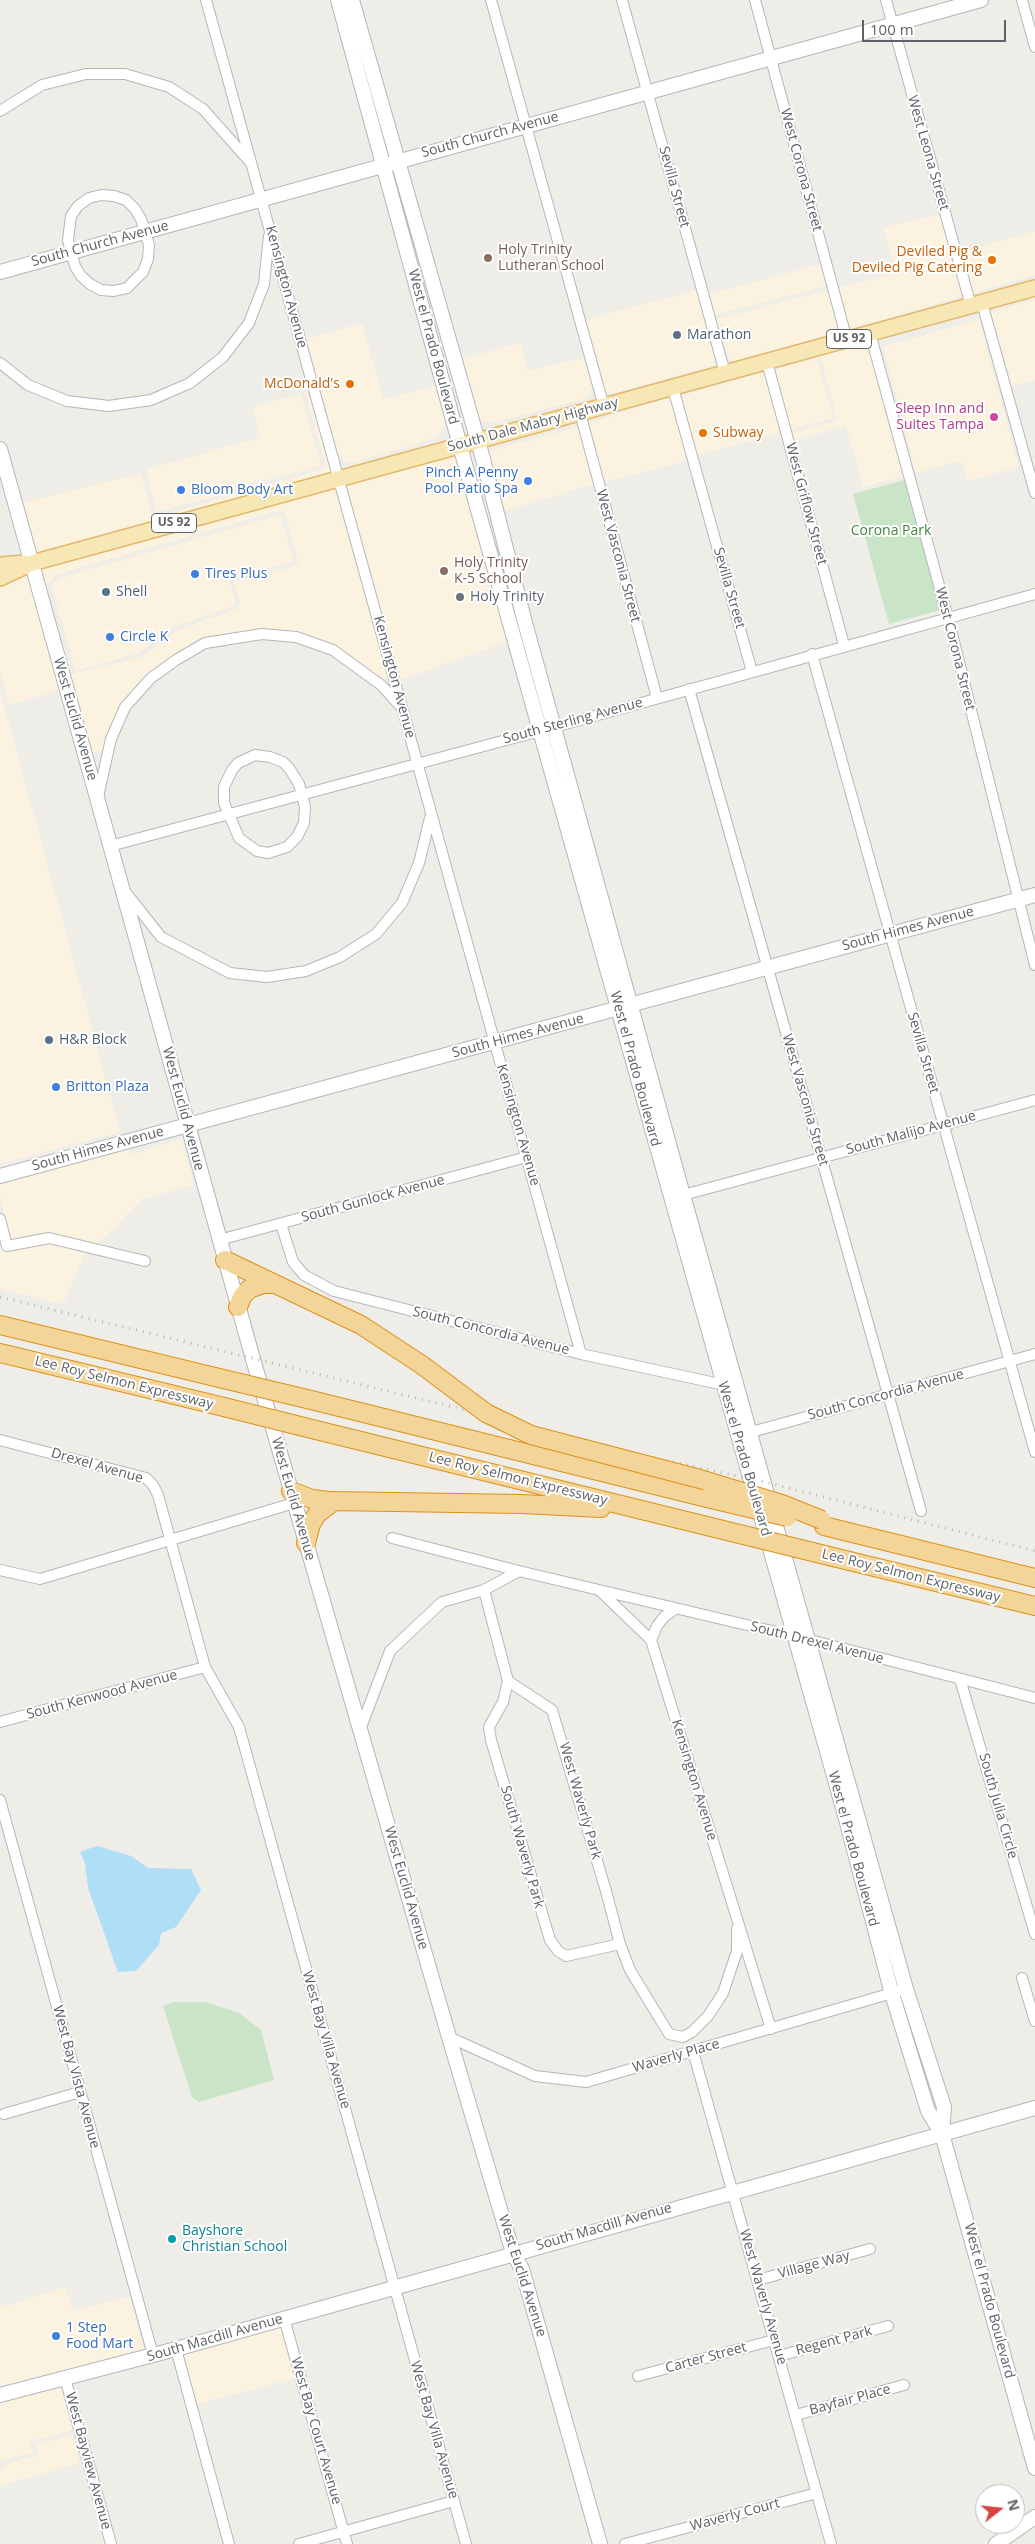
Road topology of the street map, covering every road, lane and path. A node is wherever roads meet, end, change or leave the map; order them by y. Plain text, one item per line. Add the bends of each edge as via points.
1 (206, 0) edge
2 (338, 0) edge
3 (352, 0) edge
4 (491, 0) edge
5 (622, 0) edge
6 (755, 0) edge
7 (886, 0) edge
8 (981, 0) edge
9 (1022, 0) edge
10 (893, 24) junction
11 (1035, 48) edge
12 (771, 58) junction
13 (648, 92) junction
14 (0, 111) edge
15 (526, 126) junction
16 (391, 163) junction
17 (253, 166) junction
18 (263, 200) junction
19 (270, 228) junction
20 (146, 232) junction
21 (71, 252) junction
22 (0, 272) edge
23 (1035, 288) edge
24 (976, 304) junction
25 (870, 333) junction
26 (847, 340) junction
27 (767, 362) junction
28 (0, 363) edge
29 (725, 373) junction
30 (673, 388) junction
31 (604, 406) junction
32 (580, 413) junction
33 (478, 440) junction
34 (460, 445) junction
35 (0, 450) edge
36 (339, 478) junction
37 (1035, 493) edge
38 (32, 563) junction
39 (0, 565) edge
40 (0, 578) edge
41 (1035, 594) edge
42 (948, 618) junction
43 (524, 619) junction
44 (510, 623) junction
45 (844, 646) junction
46 (812, 654) junction
47 (752, 672) junction
48 (689, 689) junction
49 (657, 698) junction
50 (403, 710) junction
51 (555, 727) junction
52 (540, 731) junction
53 (418, 763) junction
54 (303, 794) junction
55 (98, 800) junction
56 (432, 813) junction
57 (228, 814) junction
58 (110, 846) junction
59 (588, 873) junction
60 (122, 887) junction
61 (1035, 895) edge
62 (1019, 899) junction
63 (890, 934) junction
64 (1035, 966) edge
65 (767, 968) junction
66 (625, 1008) junction
67 (495, 1042) junction
68 (1035, 1100) edge
69 (187, 1124) junction
70 (943, 1125) junction
71 (527, 1157) junction
72 (821, 1158) junction
73 (0, 1176) edge
74 (677, 1197) junction
75 (0, 1219) edge
76 (281, 1224) junction
77 (219, 1240) junction
78 (225, 1260) junction
79 (145, 1261) dead end
80 (273, 1284) junction
81 (238, 1306) junction
82 (0, 1325) edge
83 (0, 1353) edge
84 (581, 1354) junction
85 (1035, 1354) edge
86 (1010, 1361) junction
87 (723, 1386) junction
88 (738, 1386) junction
89 (888, 1394) junction
90 (752, 1432) junction
91 (738, 1436) junction
92 (0, 1440) edge
93 (1035, 1452) edge
94 (292, 1497) junction
95 (334, 1501) junction
96 (643, 1510) junction
97 (920, 1511) dead end
98 (827, 1525) junction
99 (392, 1538) dead end
100 (169, 1542) junction
101 (306, 1543) junction
102 (0, 1570) edge
103 (519, 1571) junction
104 (1035, 1578) edge
105 (599, 1589) junction
106 (484, 1590) junction
107 (1035, 1606) edge
108 (675, 1609) junction
109 (793, 1636) junction
110 (651, 1640) junction
111 (810, 1640) junction
112 (205, 1667) junction
113 (960, 1679) junction
114 (508, 1681) junction
115 (1035, 1698) edge
116 (0, 1722) edge
117 (360, 1731) junction
118 (0, 1800) edge
119 (851, 1814) junction
120 (738, 1920) junction
121 (1035, 1934) edge
122 (620, 1944) junction
123 (1022, 1978) dead end
124 (906, 1989) junction
125 (892, 1994) junction
126 (1035, 2021) edge
127 (771, 2029) junction
128 (449, 2037) junction
129 (683, 2037) junction
130 (690, 2052) junction
131 (80, 2092) junction
132 (1035, 2108) edge
133 (4, 2114) dead end
134 (942, 2134) junction
135 (733, 2191) junction
136 (870, 2249) dead end
137 (513, 2253) junction
138 (758, 2280) junction
139 (395, 2287) junction
140 (284, 2318) junction
141 (888, 2326) dead end
142 (774, 2340) junction
143 (176, 2349) junction
144 (153, 2355) junction
145 (779, 2356) junction
146 (638, 2376) dead end
147 (65, 2378) junction
148 (904, 2385) dead end
149 (0, 2394) edge
150 (796, 2415) junction
151 (1035, 2468) edge
152 (817, 2493) junction
153 (454, 2501) junction
154 (1035, 2517) edge
155 (344, 2532) junction
156 (111, 2544) edge
157 (229, 2544) edge
158 (299, 2544) edge
159 (347, 2544) edge
160 (466, 2544) edge
161 (600, 2544) edge
162 (625, 2544) edge
163 (831, 2544) edge
164 (996, 2544) edge

1 - 17 street, Kensington Avenue
2 - 16 street, West el Prado Boulevard
3 - 16 street, West el Prado Boulevard
4 - 15 street
5 - 13 street, Sevilla Street
6 - 12 street, West Corona Street
7 - 10 street, West Leona Street
8 - 10 street, South Church Avenue
9 - 11 street
10 - 12 street, South Church Avenue
10 - 24 street, West Leona Street
12 - 13 street, South Church Avenue
12 - 26 street, West Corona Street
13 - 15 street, South Church Avenue
13 - 29 street, Sevilla Street
14 - 17 street via 42,85 86,74 125,74 169,87 203,109
15 - 16 street, South Church Avenue
15 - 31 street
16 - 18 street, South Church Avenue
16 - 33 street, West el Prado Boulevard
16 - 34 street, West el Prado Boulevard
17 - 18 street, Kensington Avenue
18 - 19 street, Kensington Avenue
18 - 20 street, South Church Avenue
19 - 28 street via 264,284 248,323 223,357 190,383 151,400 109,406 67,401 28,385
19 - 36 street, Kensington Avenue
20 - 21 street, South Church Avenue
20 - 21 street via 135,209 126,200 114,196 95,197 78,206 71,216 68,228
20 - 21 street via 148,259 143,272 127,288 101,290 90,284 75,266
21 - 22 street, South Church Avenue
23 - 24 main road, South Dale Mabry Highway / US 92
24 - 25 main road, South Dale Mabry Highway / US 92
24 - 37 street, West Leona Street
25 - 26 main road, South Dale Mabry Highway / US 92
25 - 42 street, West Corona Street
26 - 27 main road, South Dale Mabry Highway / US 92
27 - 29 main road, South Dale Mabry Highway / US 92
27 - 45 street, West Griflow Street
29 - 30 main road, South Dale Mabry Highway / US 92
30 - 31 main road, South Dale Mabry Highway / US 92
30 - 47 street, Sevilla Street
31 - 32 main road, South Dale Mabry Highway / US 92
32 - 33 main road, South Dale Mabry Highway / US 92
32 - 49 street, West Vasconia Street
33 - 34 main road, South Dale Mabry Highway / US 92
33 - 43 street, West el Prado Boulevard
34 - 36 main road, South Dale Mabry Highway / US 92
34 - 44 street, West el Prado Boulevard
35 - 38 street, West Euclid Avenue
36 - 38 main road, South Dale Mabry Highway / US 92
36 - 50 street, Kensington Avenue
38 - 39 main road, South Dale Mabry Highway / US 92
38 - 40 main road, South Dale Mabry Highway / US 92
38 - 55 street, West Euclid Avenue
41 - 42 street, South Sterling Avenue
42 - 45 street, South Sterling Avenue
42 - 62 street, West Corona Street
43 - 44 street
43 - 51 street, West el Prado Boulevard
44 - 52 street, West el Prado Boulevard
45 - 46 street, South Sterling Avenue
46 - 47 street, South Sterling Avenue
46 - 63 street, Sevilla Street
47 - 48 street, South Sterling Avenue
48 - 49 street, South Sterling Avenue
48 - 65 street, West Vasconia Street
49 - 51 street, South Sterling Avenue
50 - 53 street, Kensington Avenue
50 - 55 street via 381,685 333,650 296,637 262,634 205,643 151,678 125,707 111,738
51 - 52 street, South Sterling Avenue
51 - 59 street, West el Prado Boulevard
52 - 53 street, South Sterling Avenue
52 - 59 street, West el Prado Boulevard
53 - 54 street, South Sterling Avenue
53 - 56 street, Kensington Avenue
54 - 57 street, South Sterling Avenue
54 - 57 street via 304,823 297,837 286,847 268,853 257,852 239,838
54 - 57 street via 294,774 283,762 255,755 238,763 227,778 224,803
55 - 58 street, West Euclid Avenue
56 - 60 street via 419,863 402,903 376,934 340,957 306,971 267,977 230,973 162,937
56 - 67 street, Kensington Avenue
57 - 58 street, South Sterling Avenue
58 - 60 street, West Euclid Avenue
59 - 66 street, West el Prado Boulevard
60 - 69 street, West Euclid Avenue
61 - 62 street, South Himes Avenue
62 - 63 street, South Himes Avenue
62 - 64 street, West Corona Street
63 - 65 street, South Himes Avenue
63 - 70 street, Sevilla Street
65 - 66 street, South Himes Avenue
65 - 72 street, West Vasconia Street
66 - 67 street, South Himes Avenue
66 - 74 street, West el Prado Boulevard
67 - 69 street, South Himes Avenue
67 - 71 street, Kensington Avenue
68 - 70 street, South Malijo Avenue
69 - 73 street, South Himes Avenue
69 - 77 street, West Euclid Avenue
70 - 72 street, South Malijo Avenue
70 - 86 street, Sevilla Street
71 - 76 street, South Gunlock Avenue
71 - 84 street, Kensington Avenue
72 - 74 street, South Malijo Avenue
72 - 89 street, West Vasconia Street
74 - 87 street, West el Prado Boulevard
74 - 88 street, West el Prado Boulevard
75 - 79 street via 7,1246 49,1238
76 - 77 street, South Gunlock Avenue
76 - 84 street, South Concordia Avenue via 293,1262 304,1275 334,1291
77 - 78 street, West Euclid Avenue
78 - 80 highway
78 - 81 street, West Euclid Avenue
80 - 81 highway via 249,1289
80 - 98 highway, bridge via 361,1325 486,1413 531,1435 700,1479 782,1504
81 - 94 street, West Euclid Avenue
82 - 98 highway, Lee Roy Selmon Expressway, bridge
83 - 96 highway, Lee Roy Selmon Expressway, bridge
84 - 87 street, South Concordia Avenue
85 - 86 street, South Concordia Avenue
86 - 89 street, South Concordia Avenue
86 - 93 street, Sevilla Street
87 - 88 street, South Concordia Avenue
87 - 91 street, West el Prado Boulevard
88 - 90 street, West el Prado Boulevard
89 - 90 street, South Concordia Avenue
89 - 97 street, West Vasconia Street
90 - 91 street, South Concordia Avenue
90 - 111 street, West el Prado Boulevard
91 - 109 street, West el Prado Boulevard
92 - 100 street, Drexel Avenue via 146,1478 158,1496
94 - 95 highway
94 - 100 street
94 - 101 street, West Euclid Avenue
95 - 96 highway via 536,1504
95 - 101 highway via 317,1514
96 - 107 highway, Lee Roy Selmon Expressway, bridge
98 - 104 highway, Lee Roy Selmon Expressway
99 - 103 street
100 - 102 street via 40,1580
100 - 112 street, West Bay Villa Avenue
101 - 117 street, West Euclid Avenue
103 - 105 street, South Drexel Avenue
103 - 106 street
105 - 108 street, South Drexel Avenue
105 - 110 street, Kensington Avenue
106 - 114 street
106 - 117 street via 442,1602 390,1651
108 - 109 street, South Drexel Avenue
108 - 110 street via 656,1626
109 - 111 street, South Drexel Avenue
109 - 119 street, West el Prado Boulevard
110 - 120 street, Kensington Avenue
111 - 113 street, South Drexel Avenue
111 - 119 street, West el Prado Boulevard
112 - 116 street, South Kenwood Avenue
112 - 139 street, West Bay Villa Avenue via 239,1727
113 - 115 street, South Drexel Avenue
113 - 121 street, South Julia Circle
114 - 122 street, West Waverly Park via 552,1710
114 - 122 street, South Waverly Park via 503,1702 489,1727 490,1740 550,1940 566,1956
117 - 128 street, West Euclid Avenue
118 - 131 street, West Bay Vista Avenue
119 - 124 street, West el Prado Boulevard
119 - 125 street, West el Prado Boulevard
120 - 127 street, Kensington Avenue
120 - 129 street, Kensington Avenue via 737,1951 722,1993 708,2016
122 - 129 street via 630,1970 669,2034
123 - 126 street
124 - 125 street, Waverly Place
124 - 134 street, West el Prado Boulevard via 944,2107
125 - 127 street, Waverly Place
125 - 134 street, West el Prado Boulevard via 928,2112
127 - 130 street, Waverly Place
128 - 130 street, Waverly Place via 535,2076 586,2082
128 - 137 street, West Euclid Avenue
129 - 130 street, West Waverly Avenue
130 - 135 street, West Waverly Avenue
131 - 133 street
131 - 144 street, West Bay Vista Avenue
132 - 134 street, South Macdill Avenue
134 - 135 street, South Macdill Avenue
134 - 151 street, West el Prado Boulevard
135 - 137 street, South Macdill Avenue
135 - 138 street, West Waverly Avenue
136 - 138 street, Village Way
137 - 139 street, South Macdill Avenue
137 - 161 street, West Euclid Avenue via 522,2269
138 - 142 street, West Waverly Avenue
139 - 140 street, South Macdill Avenue
139 - 153 street, West Bay Villa Avenue
140 - 143 street, South Macdill Avenue
140 - 155 street, West Bay Court Avenue
141 - 145 street, Regent Park
142 - 145 street, West Waverly Avenue
142 - 146 street, Carter Street
143 - 144 street, South Macdill Avenue
143 - 157 street
144 - 147 street, South Macdill Avenue
145 - 150 street, West Waverly Avenue
147 - 149 street, South Macdill Avenue
147 - 156 street, West Bayview Avenue
148 - 150 street, Bayfair Place
150 - 152 street, West Waverly Avenue
152 - 162 street, Waverly Court
152 - 163 street, West Waverly Avenue
153 - 155 street
153 - 160 street, West Bay Villa Avenue
154 - 164 street
155 - 158 street
155 - 159 street, West Bay Court Avenue

